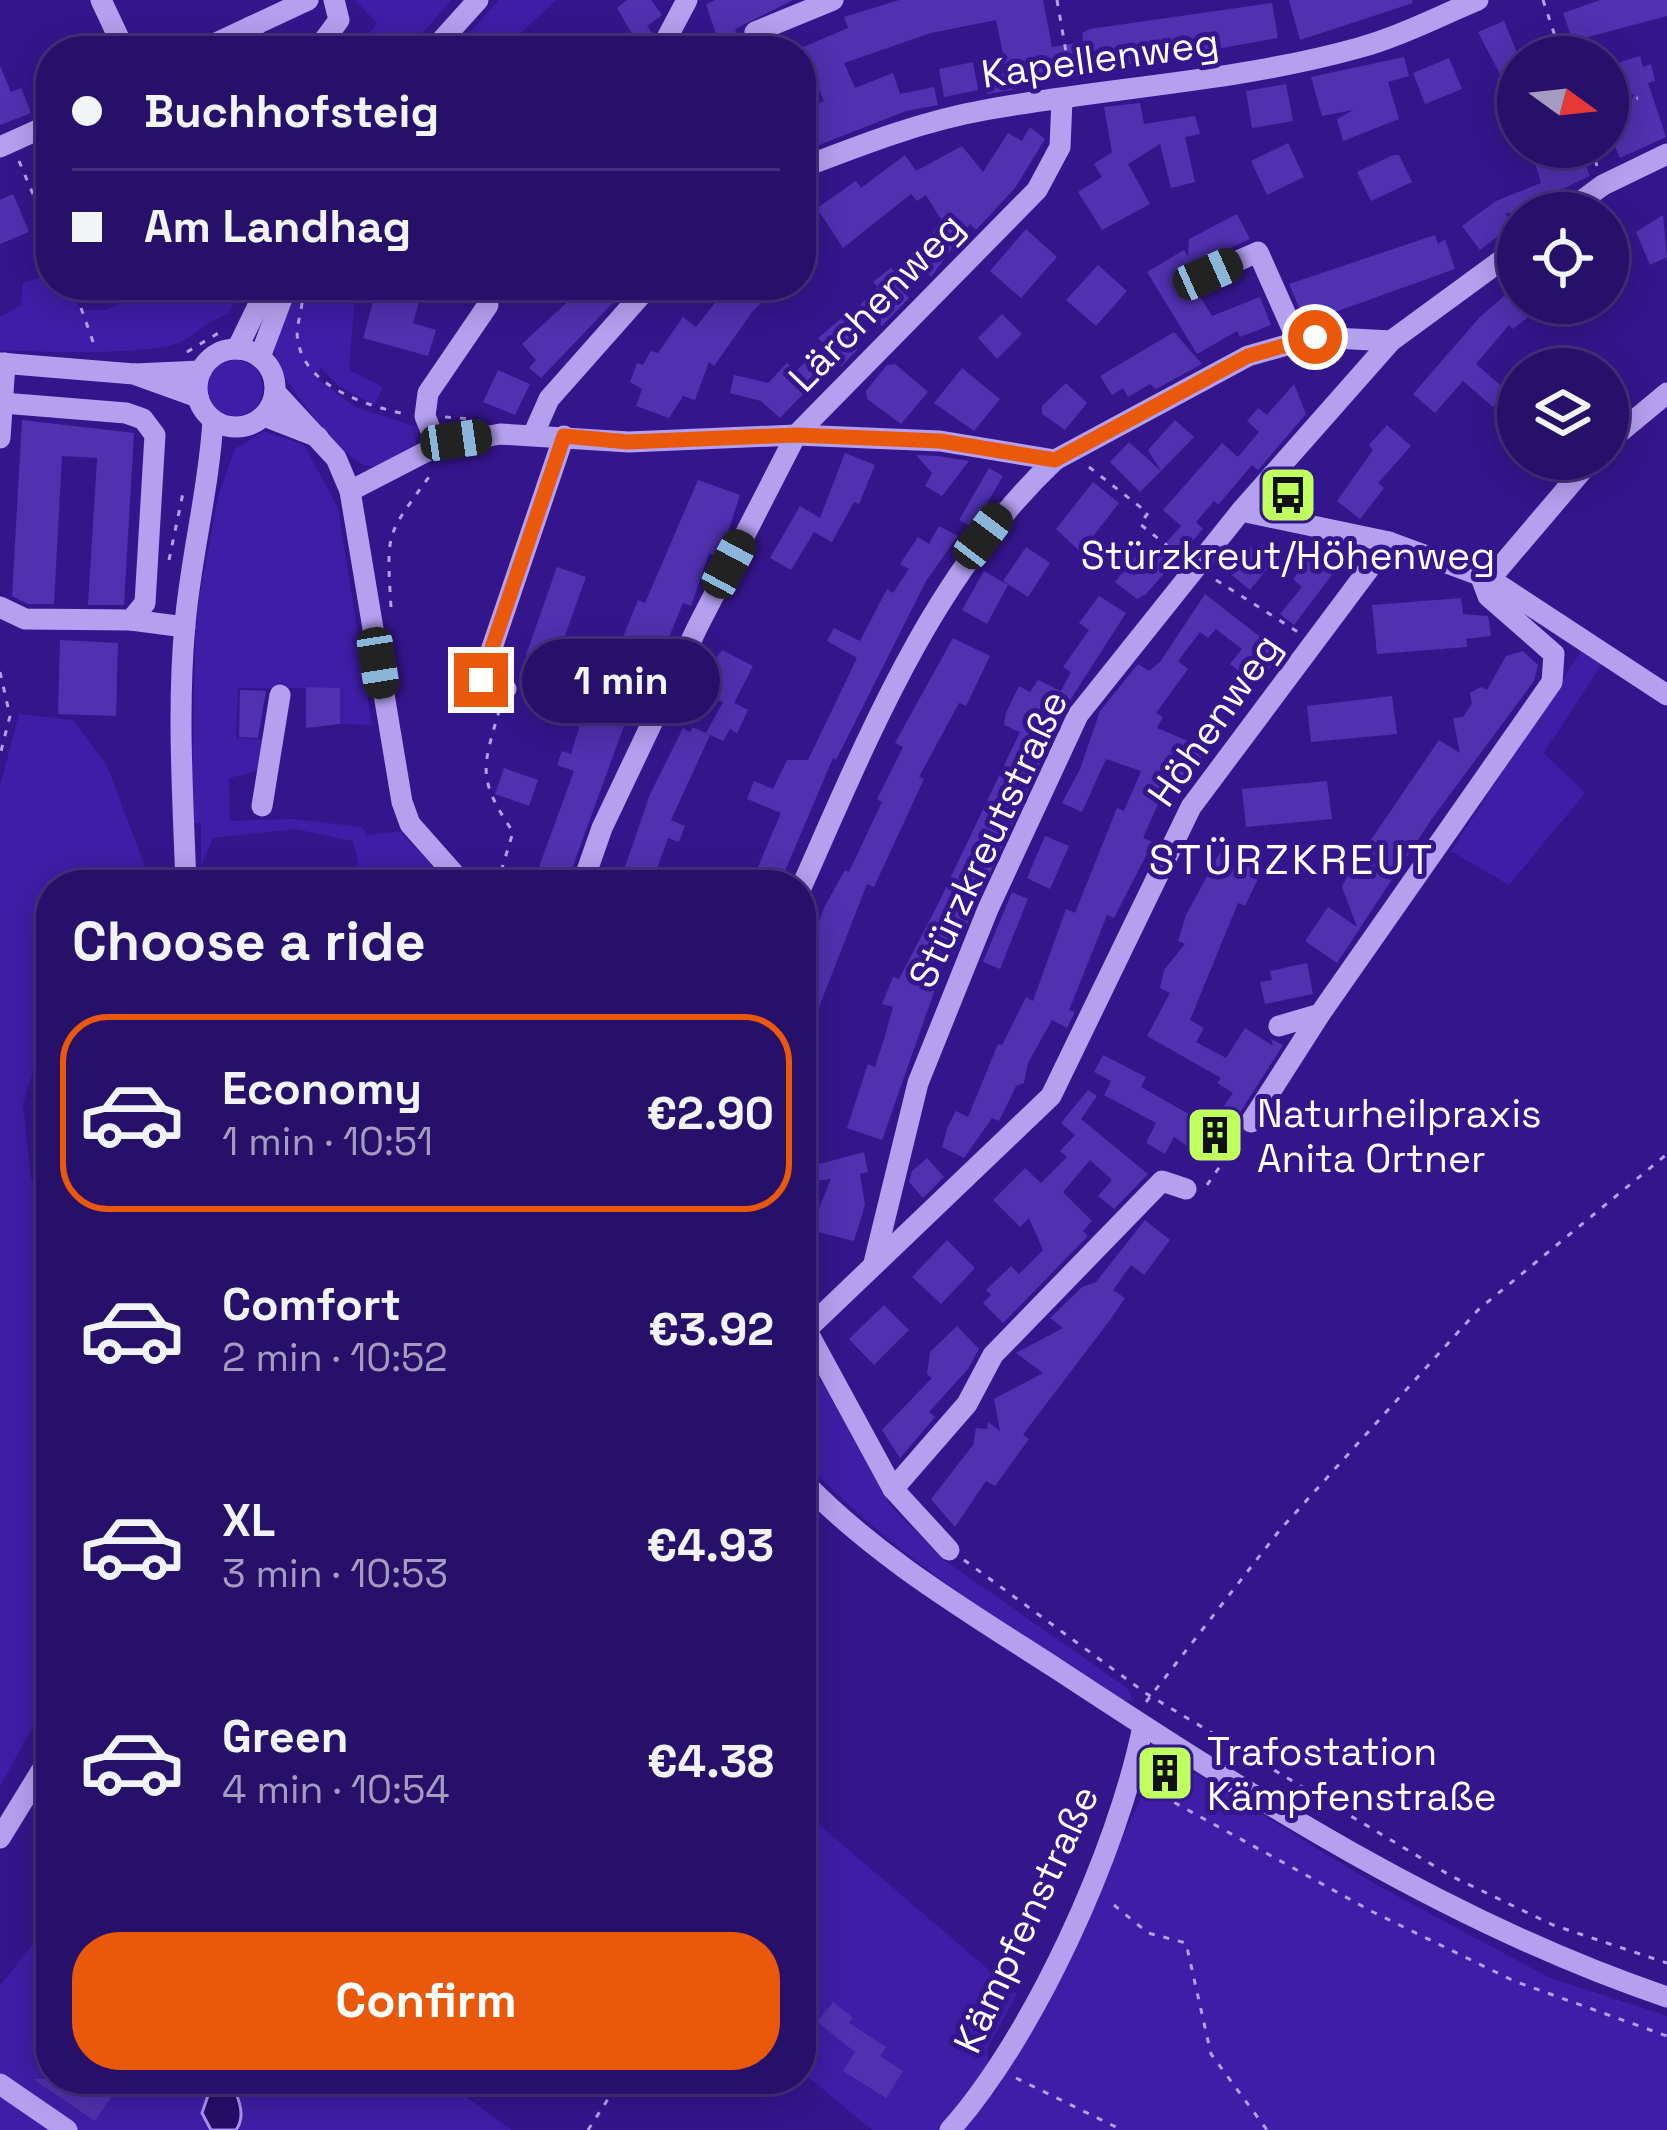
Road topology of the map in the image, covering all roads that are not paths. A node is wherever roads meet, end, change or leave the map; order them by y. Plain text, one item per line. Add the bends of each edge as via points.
1 (101, 0) edge
2 (308, 0) edge
3 (334, 0) edge
4 (478, 0) edge
5 (687, 0) edge
6 (833, 0) edge
7 (1478, 0) edge
8 (250, 27) junction
9 (755, 32) dead end
10 (118, 36) edge
11 (231, 36) edge
12 (254, 36) edge
13 (327, 36) edge
14 (446, 36) edge
15 (668, 36) edge
16 (1069, 99) junction
17 (36, 131) edge
18 (6, 144) edge
19 (1667, 154) edge
20 (816, 163) edge
21 (1594, 192) edge
22 (1497, 263) edge
23 (1208, 274) dead end
24 (271, 300) edge
25 (276, 300) edge
26 (637, 300) edge
27 (488, 305) dead end
28 (1298, 341) junction
29 (1391, 341) junction
30 (238, 349) junction
31 (260, 357) junction
32 (3, 363) edge
33 (201, 370) junction
34 (134, 374) junction
35 (275, 392) junction
36 (1667, 393) edge
37 (198, 398) junction
38 (3, 403) edge
39 (264, 416) junction
40 (213, 420) junction
41 (1629, 425) edge
42 (235, 428) junction
43 (534, 434) junction
44 (796, 435) junction
45 (564, 436) junction
46 (319, 437) junction
47 (0, 438) edge
48 (434, 448) junction
49 (1063, 456) junction
50 (210, 478) junction
51 (1573, 480) edge
52 (350, 491) junction
53 (1241, 511) junction
54 (1389, 542) junction
55 (1485, 575) junction
56 (0, 607) edge
57 (130, 620) junction
58 (184, 627) junction
59 (506, 689) road end
60 (280, 695) dead end
61 (1667, 695) edge
62 (262, 806) dead end
63 (185, 870) edge
64 (451, 870) edge
65 (587, 870) edge
66 (810, 870) edge
67 (1320, 1014) junction
68 (1280, 1026) dead end
69 (1251, 1122) road end
70 (1186, 1189) road end
71 (874, 1263) junction
72 (816, 1316) edge
73 (816, 1351) edge
74 (893, 1489) junction
75 (816, 1492) edge
76 (949, 1550) road end
77 (1143, 1726) junction
78 (36, 1779) edge
79 (0, 1838) edge
80 (1667, 1997) edge
81 (0, 2084) edge
82 (67, 2130) edge
83 (950, 2130) edge

1 - 10 street
2 - 8 street
3 - 13 street via 339,20
4 - 14 street
5 - 15 street
6 - 9 street
7 - 16 street, Kapellenweg via 1309,60
8 - 11 street
8 - 12 street
16 - 20 street, Kapellenweg via 927,123
16 - 44 street, Lärchenweg via 1060,147 1036,190
17 - 18 street
19 - 21 street
22 - 29 street, Stürzkreutstraße
23 - 28 street via 1258,252
24 - 30 street
25 - 31 street
26 - 43 street via 549,399
27 - 48 street via 428,393
28 - 29 street via 1344,334
28 - 49 street via 1248,356
29 - 53 street, Stürzkreutstraße
30 - 31 street
30 - 33 street via 216,354
31 - 35 street
32 - 34 street
32 - 38 street
33 - 34 street
33 - 37 street
34 - 37 street
35 - 39 street
35 - 46 street
36 - 41 street
37 - 40 street
38 - 47 street
38 - 57 street via 126,412 154,435 146,604
39 - 42 street
39 - 46 street
40 - 42 street
40 - 50 street
42 - 50 street
43 - 45 street
43 - 48 street
44 - 45 street via 628,442
44 - 49 street
44 - 65 street, Lärchenweg
45 - 59 street via 481,680
46 - 52 street
48 - 52 street
49 - 66 street via 1003,509 963,562
50 - 58 street
51 - 55 street
52 - 64 street via 402,802 410,824
53 - 54 street
53 - 71 street, Stürzkreutstraße via 1078,715 918,1083
54 - 55 street
54 - 71 street, Höhenweg via 1191,807 1051,1096
55 - 61 street
55 - 67 street via 1488,596 1554,654 1552,682
56 - 57 street via 26,619
57 - 58 street
58 - 63 street
60 - 62 street
67 - 68 street
67 - 69 street
70 - 74 street via 1162,1181 993,1355 967,1404
71 - 72 street, Höhenweg
73 - 74 street
74 - 76 street
75 - 77 street via 901,1566
77 - 80 street via 1516,1941
77 - 83 street, Kämpfenstraße via 1111,1839 1066,1939 998,2069
78 - 79 street
81 - 82 street

